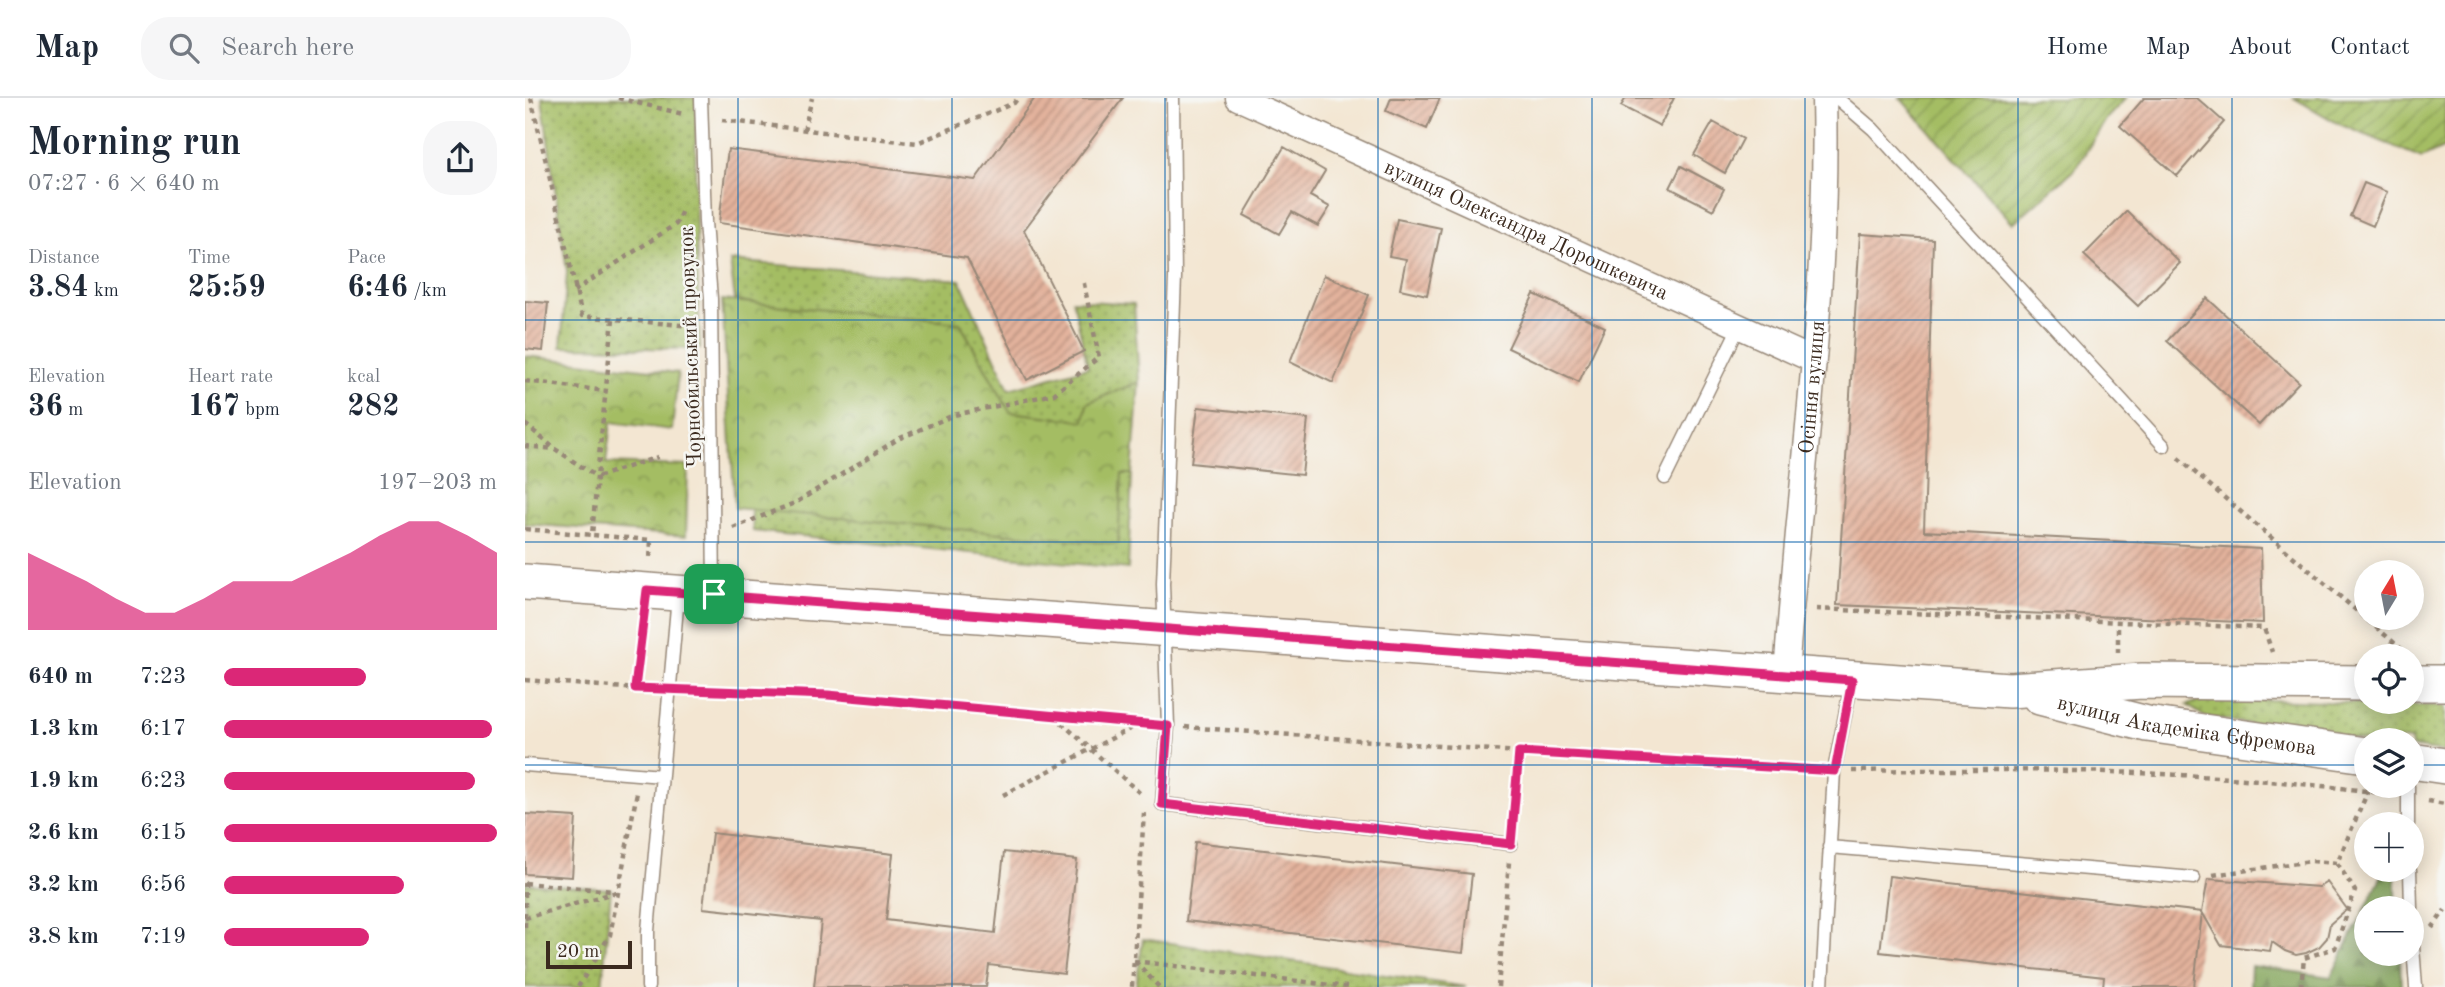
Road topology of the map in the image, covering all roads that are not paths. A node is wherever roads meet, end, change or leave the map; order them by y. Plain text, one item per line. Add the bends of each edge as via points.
1 (701, 98) edge
2 (1173, 98) edge
3 (1238, 98) edge
4 (1824, 98) edge
5 (1837, 98) edge
6 (1739, 327) junction
7 (1813, 360) junction
8 (2164, 446) road end
9 (1665, 478) dead end
10 (525, 582) edge
11 (663, 591) junction
12 (714, 594) junction
13 (1163, 626) junction
14 (1786, 675) junction
15 (1852, 680) junction
16 (2354, 682) edge
17 (2424, 683) edge
18 (2445, 683) edge
19 (2009, 690) junction
20 (2354, 753) edge
21 (2424, 763) edge
22 (525, 765) edge
23 (2445, 766) edge
24 (662, 776) junction
25 (1511, 844) road end
26 (1829, 848) junction
27 (2195, 878) road end
28 (2414, 966) edge
29 (647, 987) edge
30 (1822, 987) edge
31 (2416, 987) edge

1 - 12 lane, Чорнобильський провулок via 711,299
2 - 13 lane via 1175,277
3 - 6 street, вулиця Олександра Дорошкевича
4 - 7 street, Осіння вулиця
5 - 8 lane via 1873,128
6 - 7 street, вулиця Олександра Дорошкевича
6 - 9 lane
7 - 14 street, Осіння вулиця
10 - 11 main road, вулиця Академіка Єфремова
11 - 12 main road, вулиця Академіка Єфремова
11 - 24 lane via 669,692
12 - 13 main road, вулиця Академіка Єфремова
13 - 14 main road, вулиця Академіка Єфремова
13 - 25 lane via 1168,726 1162,804
14 - 15 main road, вулиця Академіка Єфремова
15 - 19 main road, вулиця Академіка Єфремова
15 - 26 lane via 1835,771
16 - 19 main road, вулиця Академіка Єфремова via 2142,681
17 - 18 main road
19 - 20 main road, вулиця Академіка Єфремова via 2147,724
21 - 23 main road
22 - 24 lane
24 - 29 lane
26 - 27 lane
26 - 30 lane
28 - 31 lane

